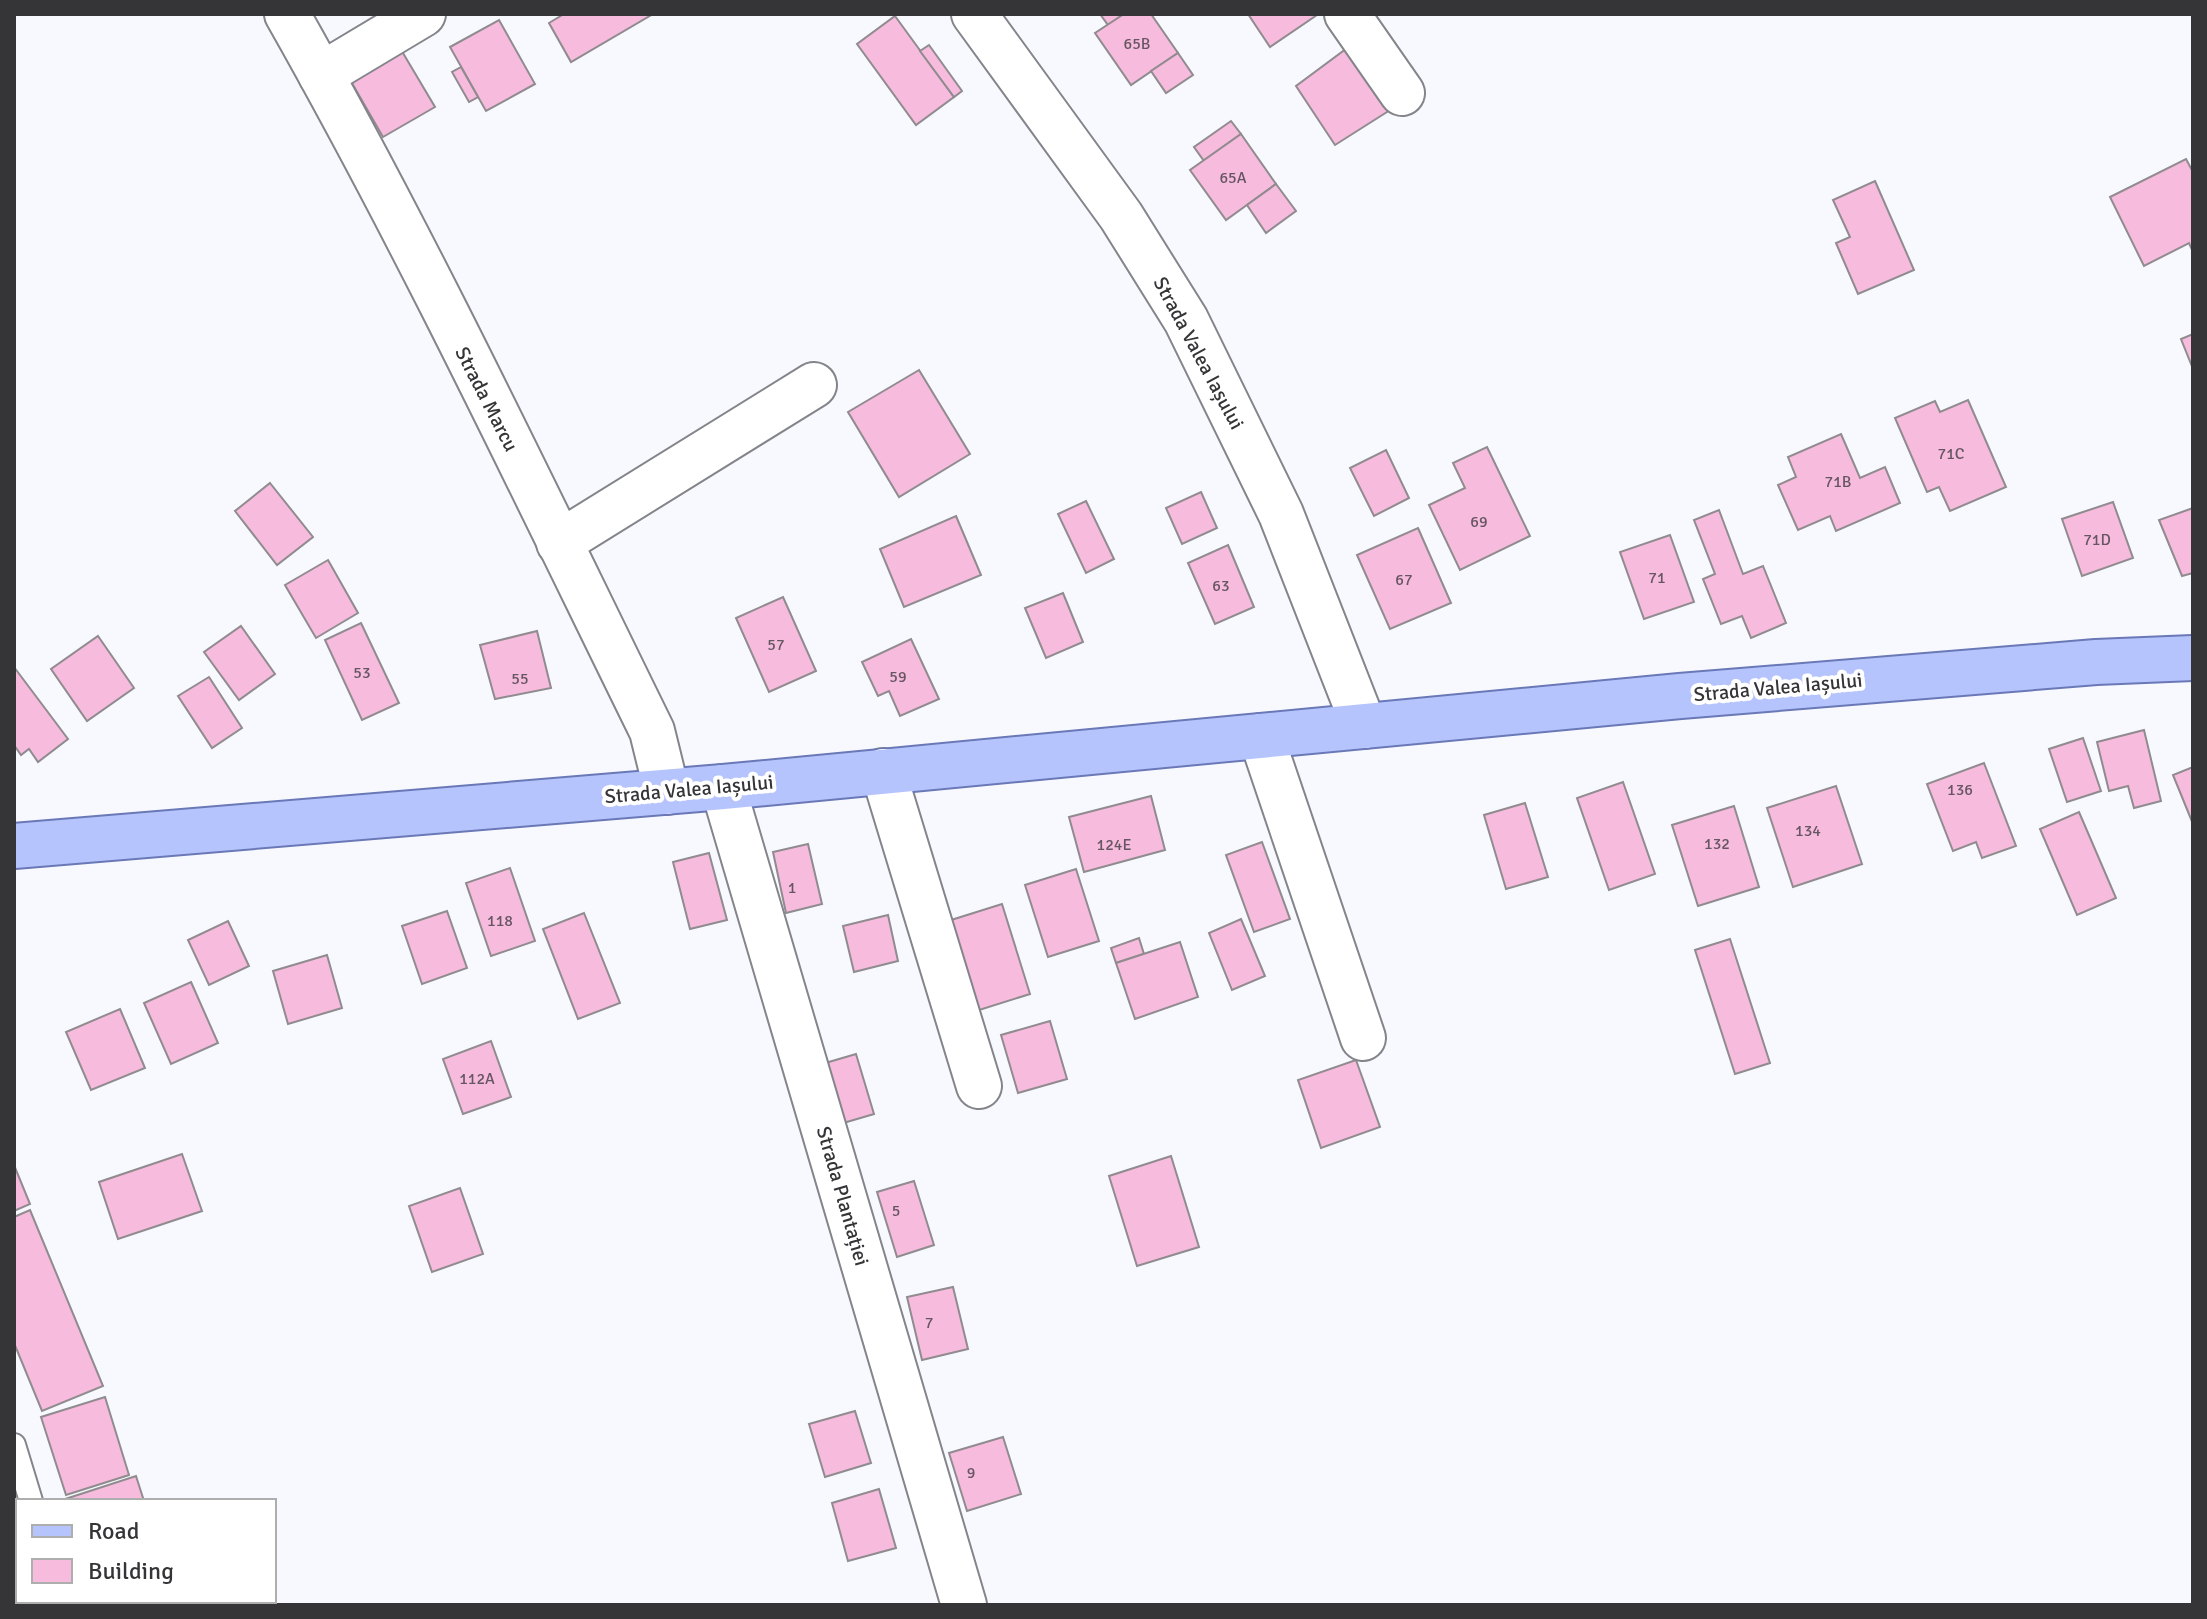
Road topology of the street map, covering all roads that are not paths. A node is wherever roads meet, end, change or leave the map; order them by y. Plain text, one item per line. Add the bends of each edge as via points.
1 (287, 14) edge
2 (423, 14) edge
3 (974, 14) edge
4 (1347, 14) edge
5 (321, 75) junction
6 (1402, 93) dead end
7 (814, 385) dead end
8 (559, 543) junction
9 (2193, 658) edge
10 (1364, 726) junction
11 (1261, 736) junction
12 (883, 771) junction
13 (723, 787) junction
14 (667, 792) junction
15 (14, 846) edge
16 (1363, 1038) dead end
17 (979, 1086) dead end
18 (14, 1445) edge
19 (30, 1499) edge
20 (964, 1605) edge

1 - 5 street, Strada Marcu
2 - 5 street
3 - 10 street, Strada Valea Iașului via 1121,216 1186,320 1281,514
4 - 6 street
5 - 8 street, Strada Marcu
7 - 8 street
8 - 14 street, Strada Marcu via 652,731
9 - 10 main road, Strada Valea Iașului via 1897,677
10 - 11 main road, Strada Valea Iașului
11 - 12 main road, Strada Valea Iașului
11 - 16 street
12 - 13 main road, Strada Valea Iașului
12 - 17 street
13 - 14 main road, Strada Valea Iașului
13 - 20 street, Strada Plantației
14 - 15 main road, Strada Valea Iașului
18 - 19 lane

